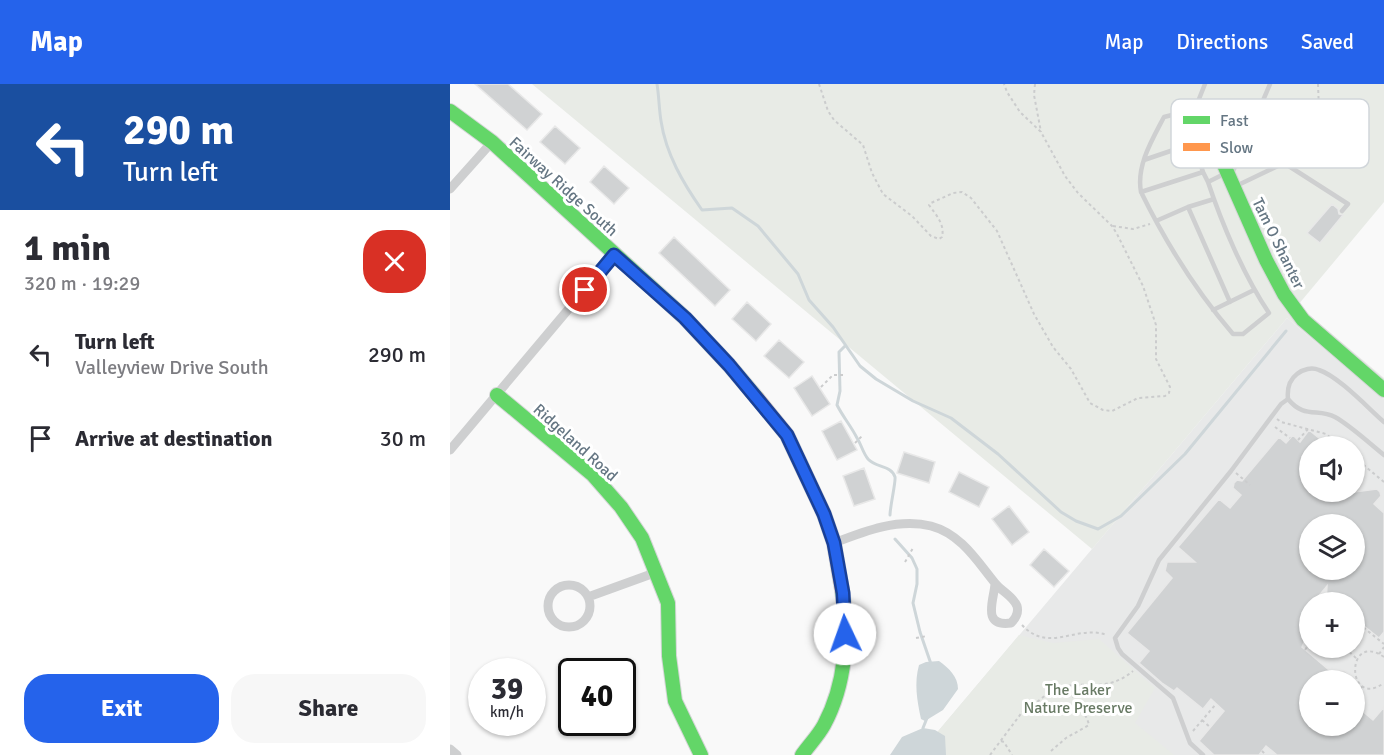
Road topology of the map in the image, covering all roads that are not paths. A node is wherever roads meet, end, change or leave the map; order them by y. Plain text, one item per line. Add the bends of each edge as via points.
1 (1205, 84) edge
2 (1270, 84) edge
3 (1199, 99) edge
4 (1264, 99) edge
5 (450, 111) edge
6 (1171, 115) edge
7 (492, 142) junction
8 (1171, 151) edge
9 (1144, 160) junction
10 (1202, 168) edge
11 (1226, 168) edge
12 (1234, 168) edge
13 (1274, 168) edge
14 (1292, 168) edge
15 (1203, 172) junction
16 (1228, 172) junction
17 (1208, 182) junction
18 (1234, 188) junction
19 (450, 189) edge
20 (1141, 192) junction
21 (1214, 199) junction
22 (1188, 207) junction
23 (1342, 211) dead end
24 (1156, 221) junction
25 (614, 255) junction
26 (1254, 290) junction
27 (1230, 302) junction
28 (1212, 310) junction
29 (1384, 390) edge
30 (497, 395) junction
31 (1288, 399) junction
32 (1384, 422) edge
33 (450, 450) edge
34 (1384, 455) edge
35 (834, 543) junction
36 (657, 572) junction
37 (995, 584) junction
38 (588, 597) junction
39 (450, 749) edge
40 (457, 755) edge
41 (701, 755) edge
42 (802, 755) edge
43 (1203, 755) edge

1 - 3 lane
2 - 4 lane
5 - 7 street, Fairway Ridge South
6 - 9 lane via 1164,117
7 - 19 street
7 - 25 street, Fairway Ridge South
8 - 9 lane
9 - 20 lane
10 - 15 lane
11 - 16 street, Tam O Shanter
12 - 16 lane
13 - 18 lane
14 - 23 lane via 1348,204
15 - 17 lane
15 - 20 lane
16 - 17 lane
16 - 18 street, Tam O Shanter
17 - 21 lane
18 - 29 street, Tam O Shanter via 1266,260 1303,320
20 - 24 lane
21 - 22 lane
21 - 26 lane
22 - 24 lane
22 - 27 lane
24 - 28 lane
25 - 30 street
25 - 35 street, Fairway Ridge South via 685,318 787,435
26 - 27 lane
26 - 28 lane via 1269,313 1243,334 1233,334
27 - 28 lane
30 - 33 street
30 - 36 street, Ridgeland Road via 592,474 642,538
31 - 32 lane via 1289,384 1296,374 1317,369
31 - 34 lane via 1305,412 1334,416
31 - 43 lane via 1159,560 1138,606 1115,638 1118,648 1173,698 1190,743
35 - 37 street via 878,526 932,526 947,532 969,551
35 - 42 street, Fairway Ridge South via 843,593 842,676 823,727
36 - 38 street
36 - 41 street, Ridgeland Road via 668,603 675,701
37 - 37 street via 1017,608 1011,623 994,618 990,608
38 - 38 street via 575,586 559,588 549,600 551,616 563,626 579,625 589,613
39 - 40 street

